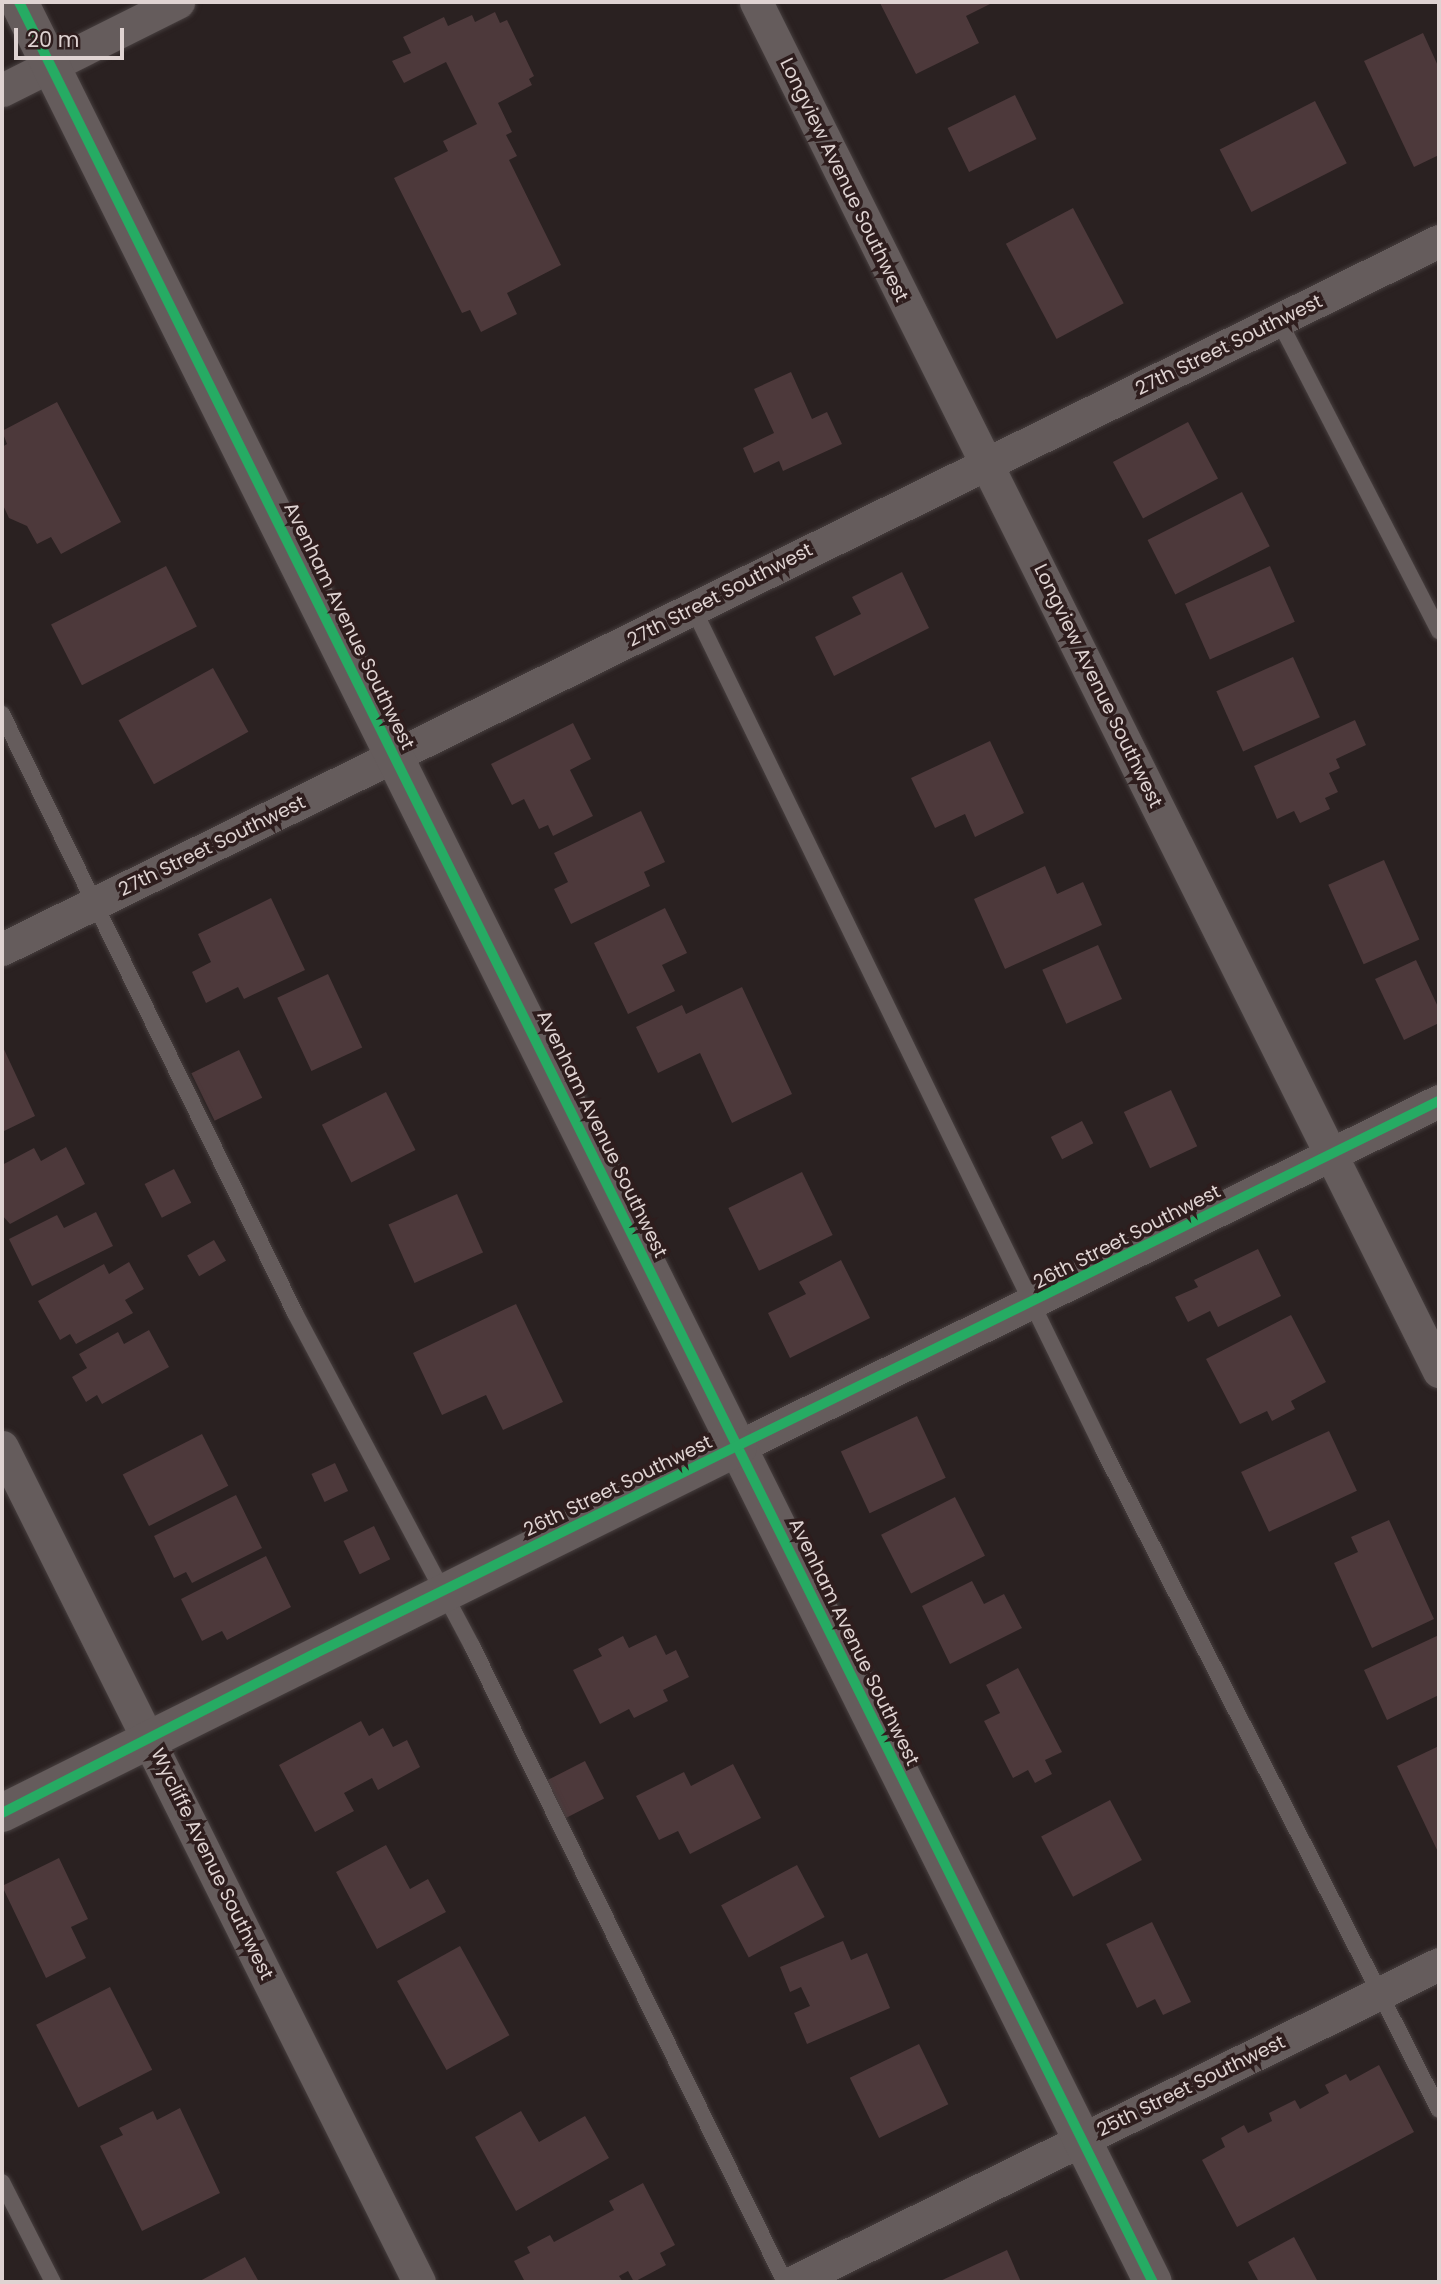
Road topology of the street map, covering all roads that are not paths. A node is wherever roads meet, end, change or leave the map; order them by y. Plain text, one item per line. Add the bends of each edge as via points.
1 (19, 2) edge
2 (178, 2) edge
3 (756, 2) edge
4 (51, 65) junction
5 (2, 90) edge
6 (1439, 241) edge
7 (1279, 321) junction
8 (986, 465) junction
9 (693, 608) junction
10 (1439, 631) edge
11 (2, 714) edge
12 (394, 756) junction
13 (94, 904) junction
14 (2, 949) edge
15 (1439, 1101) edge
16 (1332, 1154) junction
17 (1033, 1303) junction
18 (1439, 1371) edge
19 (2, 1447) edge
20 (738, 1447) junction
21 (443, 1591) junction
22 (149, 1738) junction
23 (2, 1812) edge
24 (1439, 1964) edge
25 (1377, 1995) junction
26 (1439, 2110) edge
27 (1082, 2140) junction
28 (2, 2182) edge
29 (53, 2282) edge
30 (419, 2282) edge
31 (785, 2282) edge
32 (793, 2282) edge
33 (1153, 2282) edge

1 - 4 street, Avenham Avenue Southwest
2 - 4 street
3 - 8 street, Longview Avenue Southwest
4 - 5 street
4 - 12 street, Avenham Avenue Southwest
6 - 7 street, 27th Street Southwest
7 - 8 street, 27th Street Southwest
7 - 10 lane
8 - 9 street, 27th Street Southwest
8 - 16 street, Longview Avenue Southwest
9 - 12 street, 27th Street Southwest
9 - 17 lane
11 - 13 lane
12 - 13 street, 27th Street Southwest
12 - 20 street, Avenham Avenue Southwest
13 - 14 street, 27th Street Southwest
13 - 21 lane via 295,1313
15 - 16 street, 26th Street Southwest
16 - 17 street, 26th Street Southwest
16 - 18 street, Longview Avenue Southwest
17 - 20 street, 26th Street Southwest
17 - 25 lane
19 - 22 street, Wycliffe Avenue Southwest
20 - 21 street, 26th Street Southwest
20 - 27 street, Avenham Avenue Southwest
21 - 22 street, 26th Street Southwest
21 - 31 lane
22 - 23 street, 26th Street Southwest
22 - 30 street, Wycliffe Avenue Southwest
24 - 25 street, 25th Street Southwest
25 - 26 lane
25 - 27 street, 25th Street Southwest
27 - 32 street, 25th Street Southwest
27 - 33 street, Avenham Avenue Southwest
28 - 29 lane

